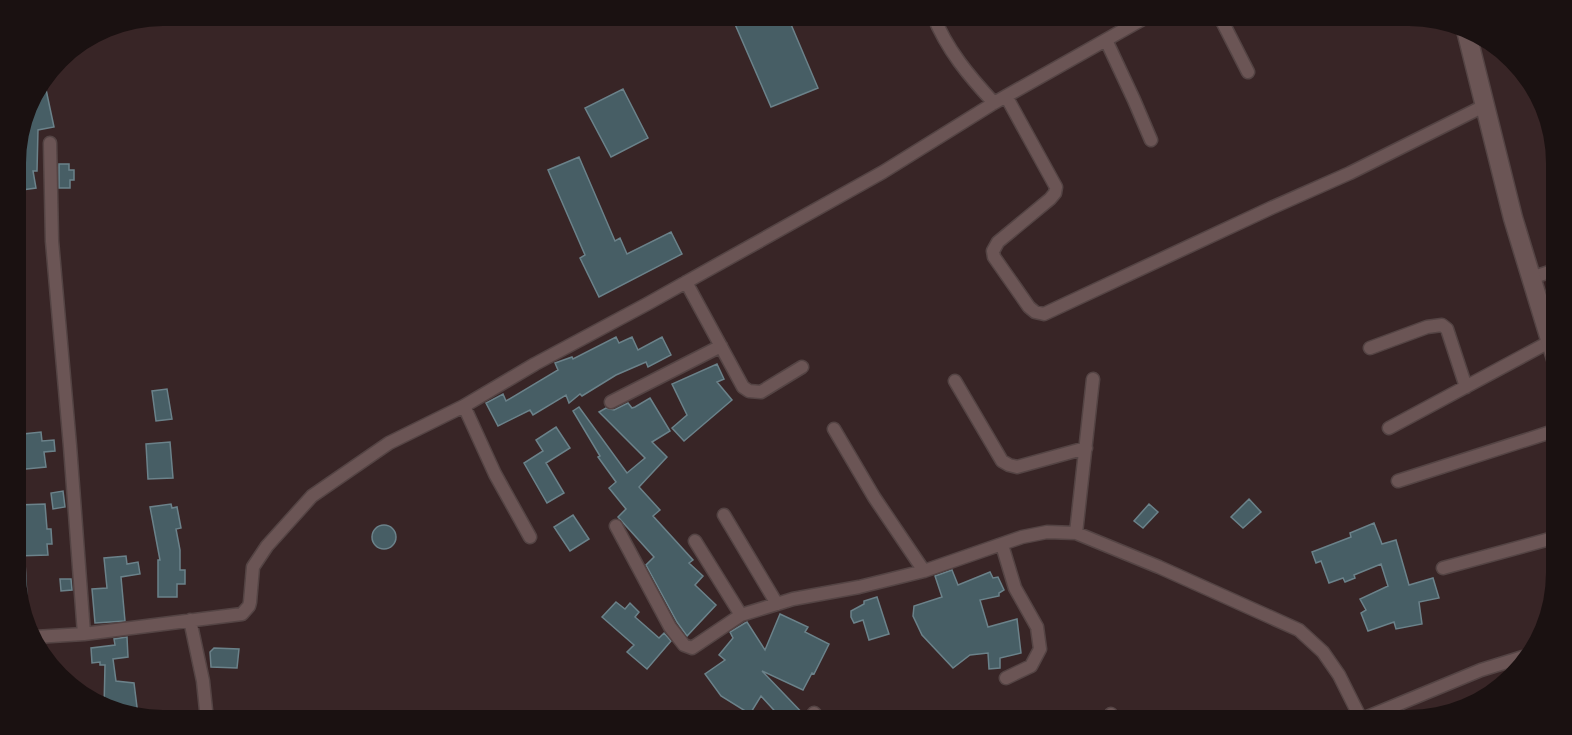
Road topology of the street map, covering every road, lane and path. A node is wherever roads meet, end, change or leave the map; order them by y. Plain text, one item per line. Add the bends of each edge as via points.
1 (937, 26) edge
2 (1131, 26) edge
3 (1225, 26) edge
4 (1468, 39) edge
5 (1106, 40) junction
6 (1248, 72) dead end
7 (1006, 96) junction
8 (994, 103) junction
9 (1484, 106) junction
10 (1151, 141) dead end
11 (50, 143) dead end
12 (1546, 273) edge
13 (1530, 278) junction
14 (686, 282) junction
15 (1546, 326) edge
16 (1546, 344) edge
17 (721, 346) junction
18 (1370, 348) dead end
19 (802, 367) dead end
20 (1093, 379) dead end
21 (955, 381) dead end
22 (1466, 387) junction
23 (610, 402) dead end
24 (464, 406) junction
25 (1389, 428) dead end
26 (834, 429) dead end
27 (1546, 434) edge
28 (1086, 448) junction
29 (1398, 481) dead end
30 (724, 515) dead end
31 (616, 526) dead end
32 (1076, 533) junction
33 (530, 537) dead end
34 (1546, 540) edge
35 (695, 541) dead end
36 (1002, 545) junction
37 (1443, 568) dead end
38 (924, 571) junction
39 (777, 604) junction
40 (741, 615) junction
41 (190, 620) junction
42 (84, 634) junction
43 (42, 637) edge
44 (1515, 660) edge
45 (1006, 678) dead end
46 (1355, 709) edge
47 (1385, 709) edge
48 (206, 710) edge

1 - 8 street via 965,72
2 - 5 street
3 - 6 street
4 - 9 street
5 - 7 street
5 - 10 street
7 - 8 street
7 - 9 street via 1056,187 1050,199 998,242 994,257 1029,307 1044,314 1350,173
8 - 14 street via 883,172
9 - 13 street
11 - 42 street via 52,241
12 - 13 street
13 - 15 street
14 - 17 street
14 - 24 street
16 - 22 street
17 - 19 street via 749,391 761,392
17 - 23 street
18 - 22 street via 1442,325 1447,329
20 - 28 street
21 - 28 street via 1002,461 1009,465 1017,467
22 - 25 street
24 - 33 street
24 - 41 street via 389,443 312,496 259,557 246,611
26 - 38 street
27 - 29 street
28 - 32 street
30 - 39 street
31 - 40 street via 670,627 684,645 692,648
32 - 36 street via 1047,532
32 - 46 street via 1299,630 1323,652
34 - 37 street
35 - 40 street
36 - 38 street
36 - 45 street via 1015,588 1036,627 1040,649 1031,666
38 - 39 street
39 - 40 street
41 - 42 street
41 - 48 street
42 - 43 street
44 - 47 street

